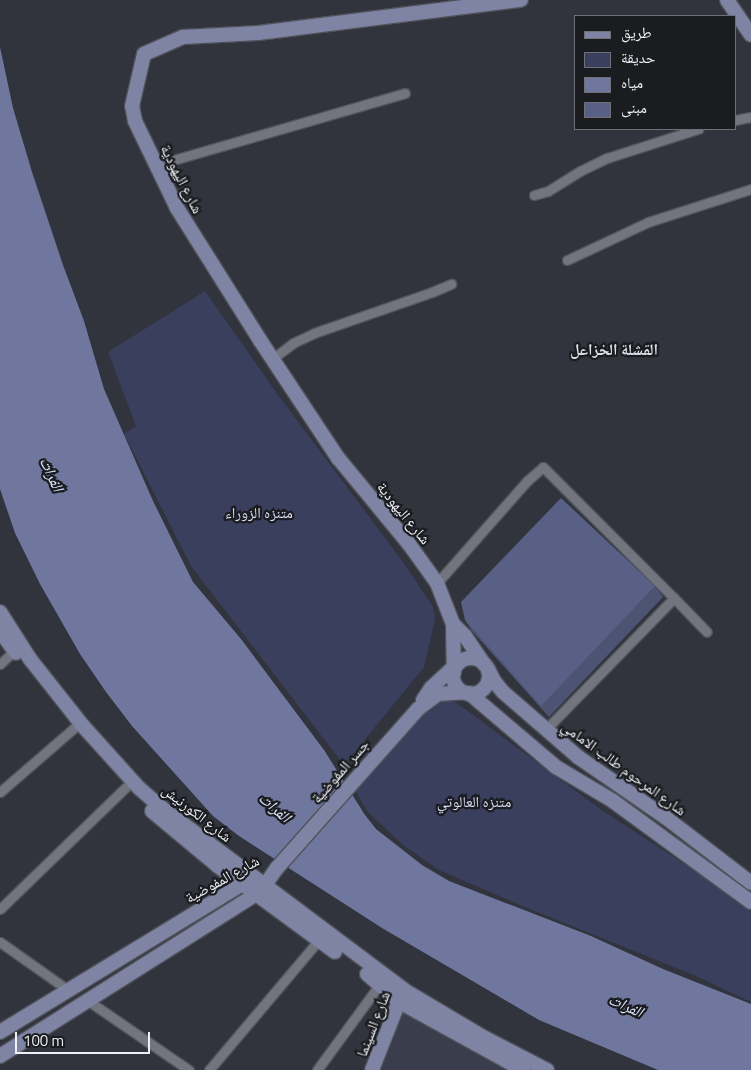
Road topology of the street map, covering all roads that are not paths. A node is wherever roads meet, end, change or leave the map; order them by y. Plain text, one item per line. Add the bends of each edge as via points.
1 (521, 0) edge
2 (726, 0) edge
3 (749, 27) edge
4 (405, 93) dead end
5 (751, 116) edge
6 (736, 120) edge
7 (695, 130) edge
8 (156, 165) junction
9 (751, 189) edge
10 (534, 195) dead end
11 (567, 260) dead end
12 (451, 284) dead end
13 (272, 359) junction
14 (436, 583) junction
15 (674, 598) junction
16 (0, 612) edge
17 (453, 624) junction
18 (0, 632) edge
19 (707, 632) dead end
20 (14, 651) junction
21 (0, 664) edge
22 (486, 666) junction
23 (455, 668) junction
24 (466, 692) junction
25 (413, 714) junction
26 (74, 728) junction
27 (545, 730) junction
28 (2, 785) edge
29 (126, 787) junction
30 (277, 868) joint
31 (751, 883) edge
32 (254, 885) junction
33 (751, 902) edge
34 (0, 910) edge
35 (319, 940) junction
36 (1, 945) edge
37 (380, 984) junction
38 (68, 990) junction
39 (401, 996) junction
40 (86, 1000) junction
41 (0, 1032) edge
42 (0, 1056) edge
43 (501, 1065) edge
44 (189, 1070) edge
45 (209, 1070) edge
46 (317, 1070) edge
47 (372, 1070) edge
48 (522, 1070) edge
49 (547, 1070) edge

1 - 8 street, شارع اليهودية via 258,33 183,36 144,54 132,106 135,121
2 - 3 street
4 - 8 street
5 - 6 street
7 - 10 street via 607,158 548,191
8 - 13 street, شارع اليهودية via 177,208
9 - 11 street via 648,222
12 - 13 street via 314,333 293,343
13 - 14 street, شارع اليهودية via 338,458 409,544
14 - 15 street via 543,467
14 - 17 street, شارع اليهودية
15 - 19 street
15 - 27 street
16 - 32 street, شارع الكورنيش via 56,693 139,788
17 - 22 street, شارع المرحوم طالب الامامي
17 - 23 street
18 - 20 street, شارع الكورنيش
20 - 21 street
20 - 26 street, شارع الكورنيش
22 - 23 street via 475,658 463,660
22 - 24 street via 489,675 485,686 475,693
22 - 27 street, شارع المرحوم طالب الامامي via 498,687
23 - 24 street via 456,684
23 - 25 street via 431,688
24 - 25 street via 438,694
24 - 33 street via 556,767 613,800
25 - 30 street, جسر المفوضية
26 - 28 street
26 - 29 street, شارع الكورنيش
27 - 31 street, شارع المرحوم طالب الامامي
29 - 32 street, شارع الكورنيش via 171,828
29 - 34 street
30 - 32 street, شارع المفوضية
32 - 35 street, شارع الكورنيش
32 - 38 street, شارع المفوضية
32 - 39 street, شارع الكورنيش
32 - 40 street, شارع المفوضية
35 - 37 street, شارع الكورنيش
35 - 45 street
36 - 38 street
37 - 39 street, شارع الكورنيش
37 - 46 street
38 - 41 street, شارع المفوضية
39 - 43 street, شارع الكورنيش
39 - 47 street, شارع السينما
39 - 49 street, شارع الكورنيش
40 - 42 street, شارع المفوضية
40 - 44 street
43 - 48 street, شارع الكورنيش

